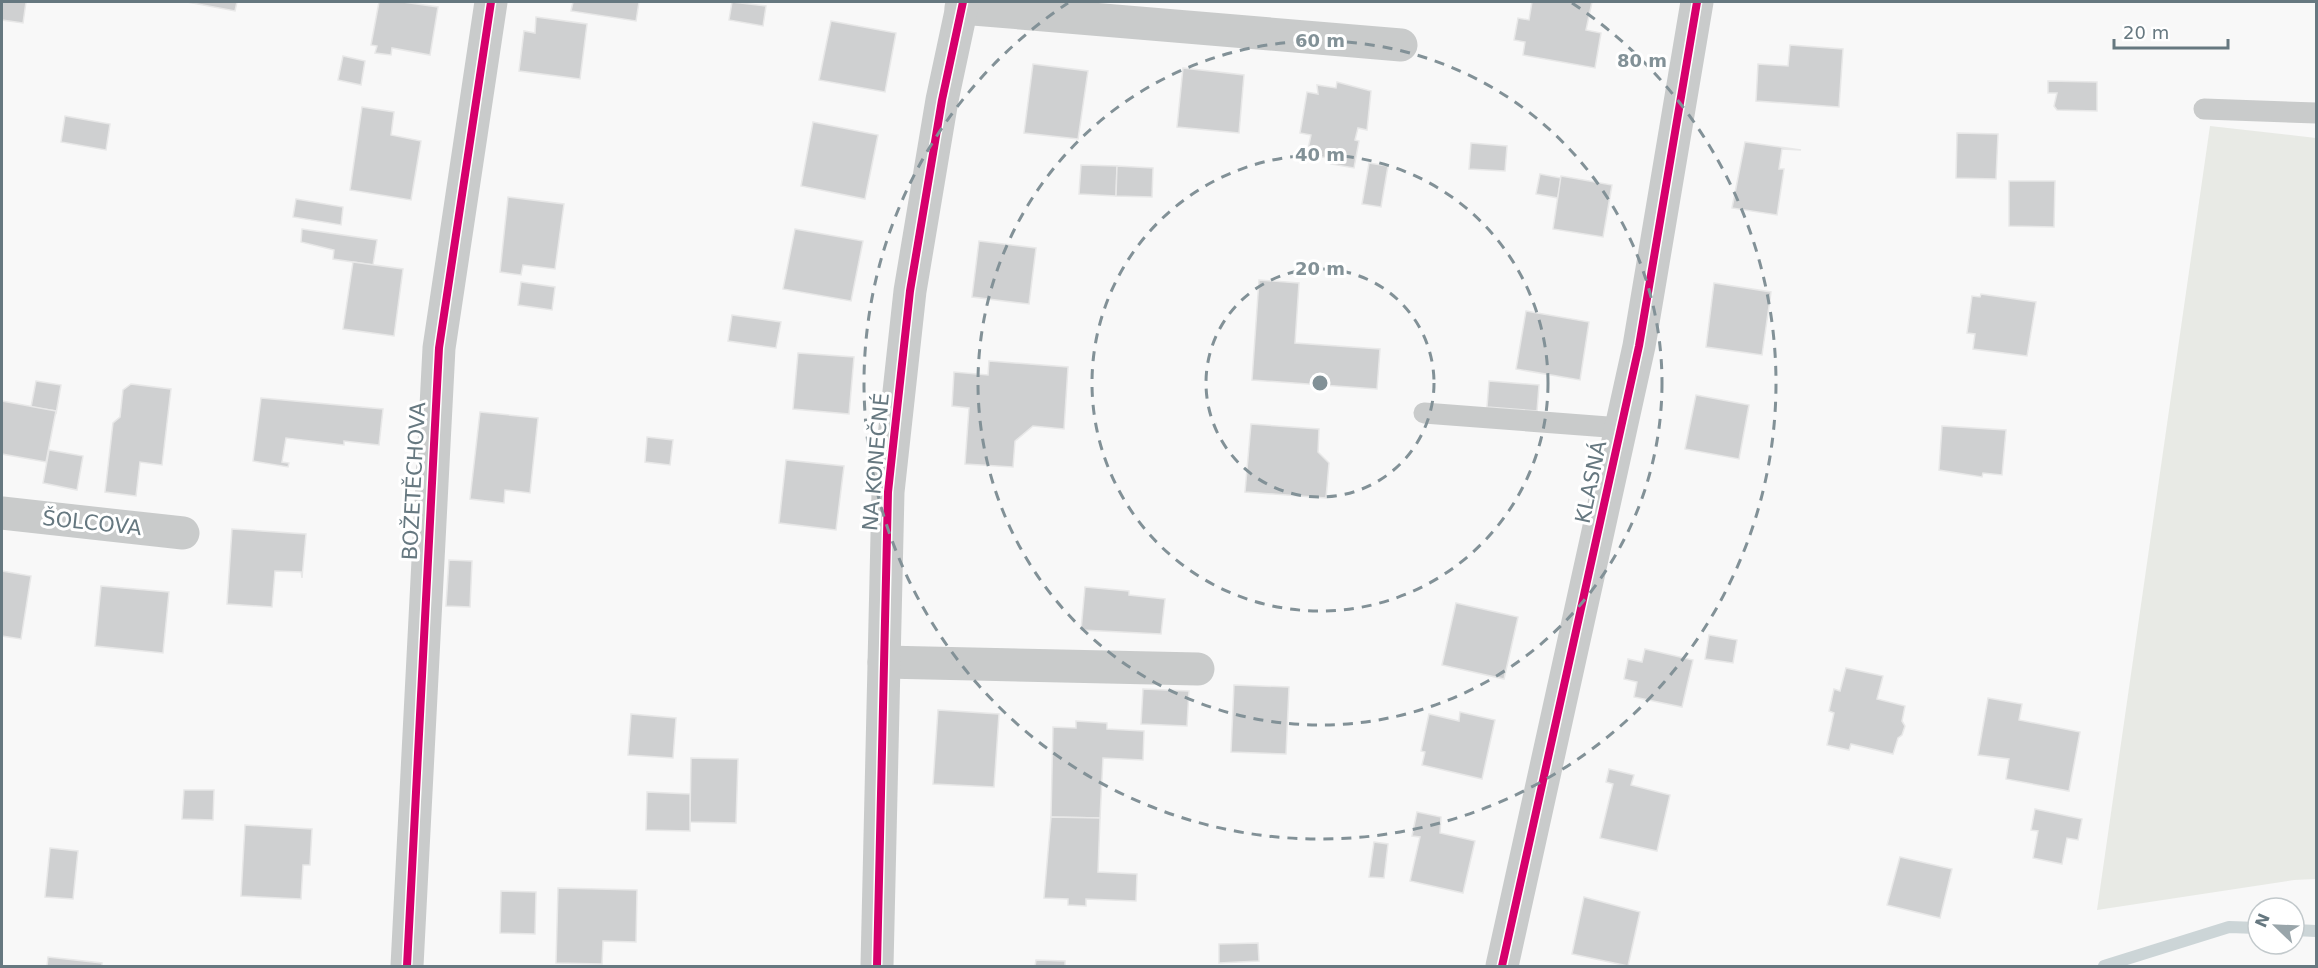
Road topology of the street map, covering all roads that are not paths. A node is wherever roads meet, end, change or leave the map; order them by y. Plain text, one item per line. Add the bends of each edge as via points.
1 (490, 2) edge
2 (1696, 2) edge
3 (962, 5) edge
4 (1401, 45) dead end
5 (2204, 109) dead end
6 (2316, 113) edge
7 (1424, 413) dead end
8 (1621, 428) junction
9 (2, 513) edge
10 (183, 533) dead end
11 (884, 662) junction
12 (1198, 669) dead end
13 (408, 966) edge
14 (877, 966) edge
15 (1502, 966) edge

1 - 13 street, BOŽETĚCHOVA via 439,348
2 - 8 street, KLASNÁ via 1639,346
3 - 4 street
3 - 11 street, NA KONEČNÉ via 910,291 888,492
5 - 6 lane
7 - 8 lane
8 - 15 street, KLASNÁ
9 - 10 street, ŠOLCOVA
11 - 12 street
11 - 14 street, NA KONEČNÉ

